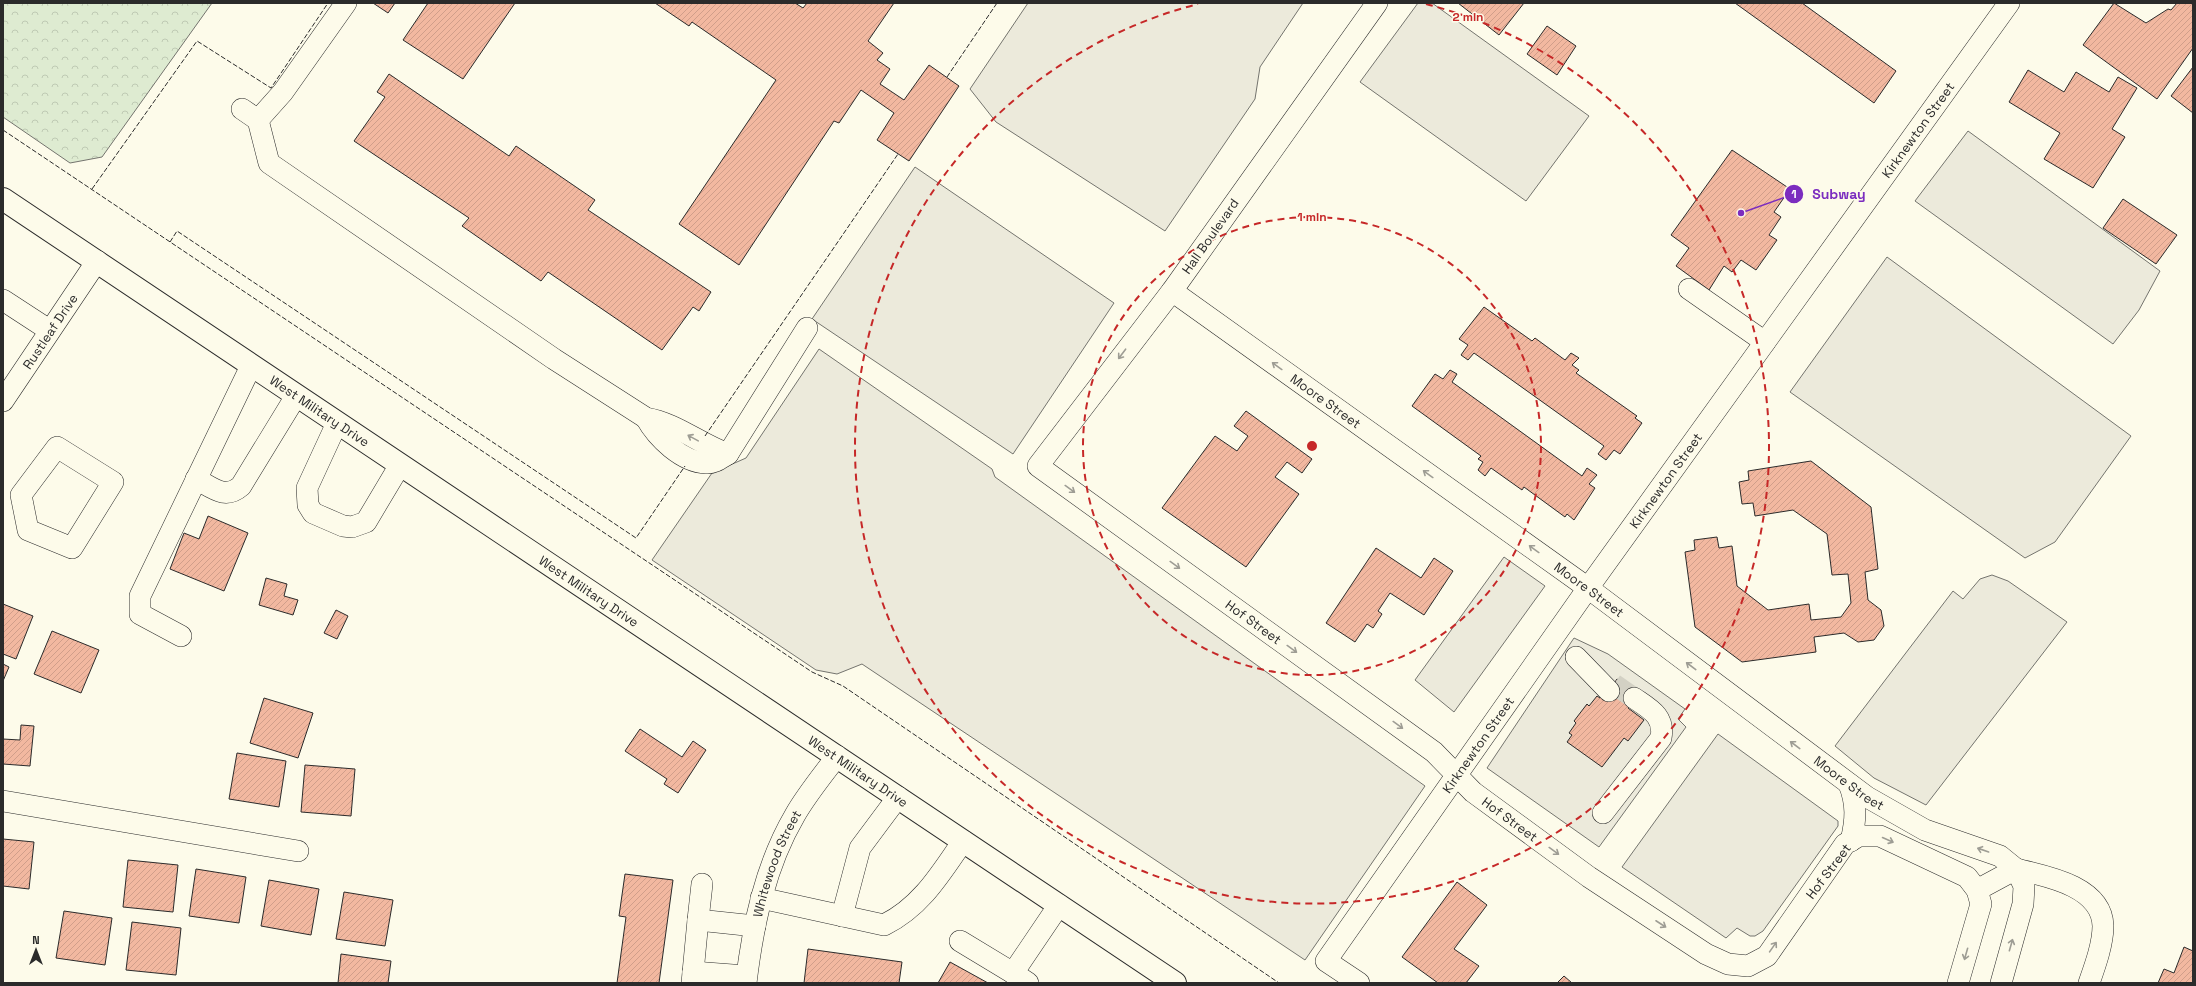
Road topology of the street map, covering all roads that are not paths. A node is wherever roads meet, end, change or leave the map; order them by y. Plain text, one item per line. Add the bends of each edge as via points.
1 (346, 3) edge
2 (1377, 3) edge
3 (2009, 3) edge
4 (3, 199) edge
5 (97, 261) junction
6 (1688, 289) dead end
7 (1172, 291) junction
8 (3, 300) edge
9 (807, 328) dead end
10 (49, 330) junction
11 (1765, 342) junction
12 (251, 366) junction
13 (296, 396) junction
14 (3, 401) edge
15 (337, 423) junction
16 (400, 465) junction
17 (1038, 466) joint
18 (196, 479) junction
19 (12, 494) edge
20 (1588, 588) junction
21 (181, 636) dead end
22 (1576, 657) dead end
23 (1612, 687) tunnel mouth
24 (1632, 701) tunnel mouth
25 (837, 756) junction
26 (1456, 776) junction
27 (1849, 784) junction
28 (898, 797) junction
29 (3, 801) edge
30 (1600, 811) dead end
31 (963, 841) junction
32 (1851, 841) junction
33 (298, 851) dead end
34 (2016, 869) junction
35 (702, 884) dead end
36 (1977, 890) junction
37 (760, 898) junction
38 (1059, 905) junction
39 (842, 916) junction
40 (698, 920) junction
41 (755, 926) junction
42 (960, 941) dead end
43 (693, 978) edge
44 (1020, 978) edge
45 (746, 980) edge
46 (1163, 980) edge
47 (1358, 983) edge
48 (1958, 983) edge
49 (2001, 983) edge
50 (2089, 983) edge

1 - 9 street via 282,92 250,114 269,163 554,359 646,418 652,430 684,456 706,464 728,454
2 - 7 street, Hall Boulevard
3 - 11 street, Kirknewton Street
4 - 5 main road, West Military Drive
5 - 10 street, Rustleaf Drive
5 - 12 main road, West Military Drive
6 - 11 street
7 -> 17 street, Hall Boulevard
20 -> 7 street, Moore Street
8 - 10 street
10 - 14 street, Rustleaf Drive
11 - 20 street, Kirknewton Street
12 - 13 main road, West Military Drive
12 - 18 street
13 - 15 main road, West Military Drive
13 - 18 street via 241,486 234,493 223,493
15 - 16 main road, West Military Drive
15 - 16 street via 307,488 308,505 313,513 343,526 366,522
16 - 25 main road, West Military Drive
17 -> 26 street, Hof Street via 1434,752
18 - 21 street via 140,596 139,605 140,614
19 - 19 street via 57,447 113,482 72,548 28,530
20 - 26 street, Kirknewton Street
27 -> 20 street, Moore Street
22 - 23 street
24 - 30 street via 1652,723 1653,731
25 - 28 main road, West Military Drive
25 - 37 street, Whitewood Street via 795,814 774,856
26 -> 32 street, Hof Street via 1473,792 1589,877 1706,954 1728,964 1748,966 1767,956 1843,847
26 - 47 street, Kirknewton Street via 1326,961
27 - 32 street via 1856,814
34 -> 27 street, Moore Street via 2000,856 1925,830
28 - 31 main road, West Military Drive
28 - 39 street via 860,848
29 - 33 street
31 - 38 main road, West Military Drive
31 - 39 street via 928,891 901,917 884,925
32 -> 36 street, Hof Street via 1860,836 1880,836 1967,877
34 - 36 street
49 -> 34 street via 2023,904 2024,886
34 - 50 street via 2051,877 2085,893 2097,907 2103,925 2101,942
35 - 40 street
36 -> 48 street via 1981,904
37 - 39 street
37 - 41 street, Whitewood Street
38 - 44 street
38 - 46 main road, West Military Drive
40 - 41 street
40 - 43 street
41 - 45 street, Whitewood Street
42 - 44 street
43 - 45 street

